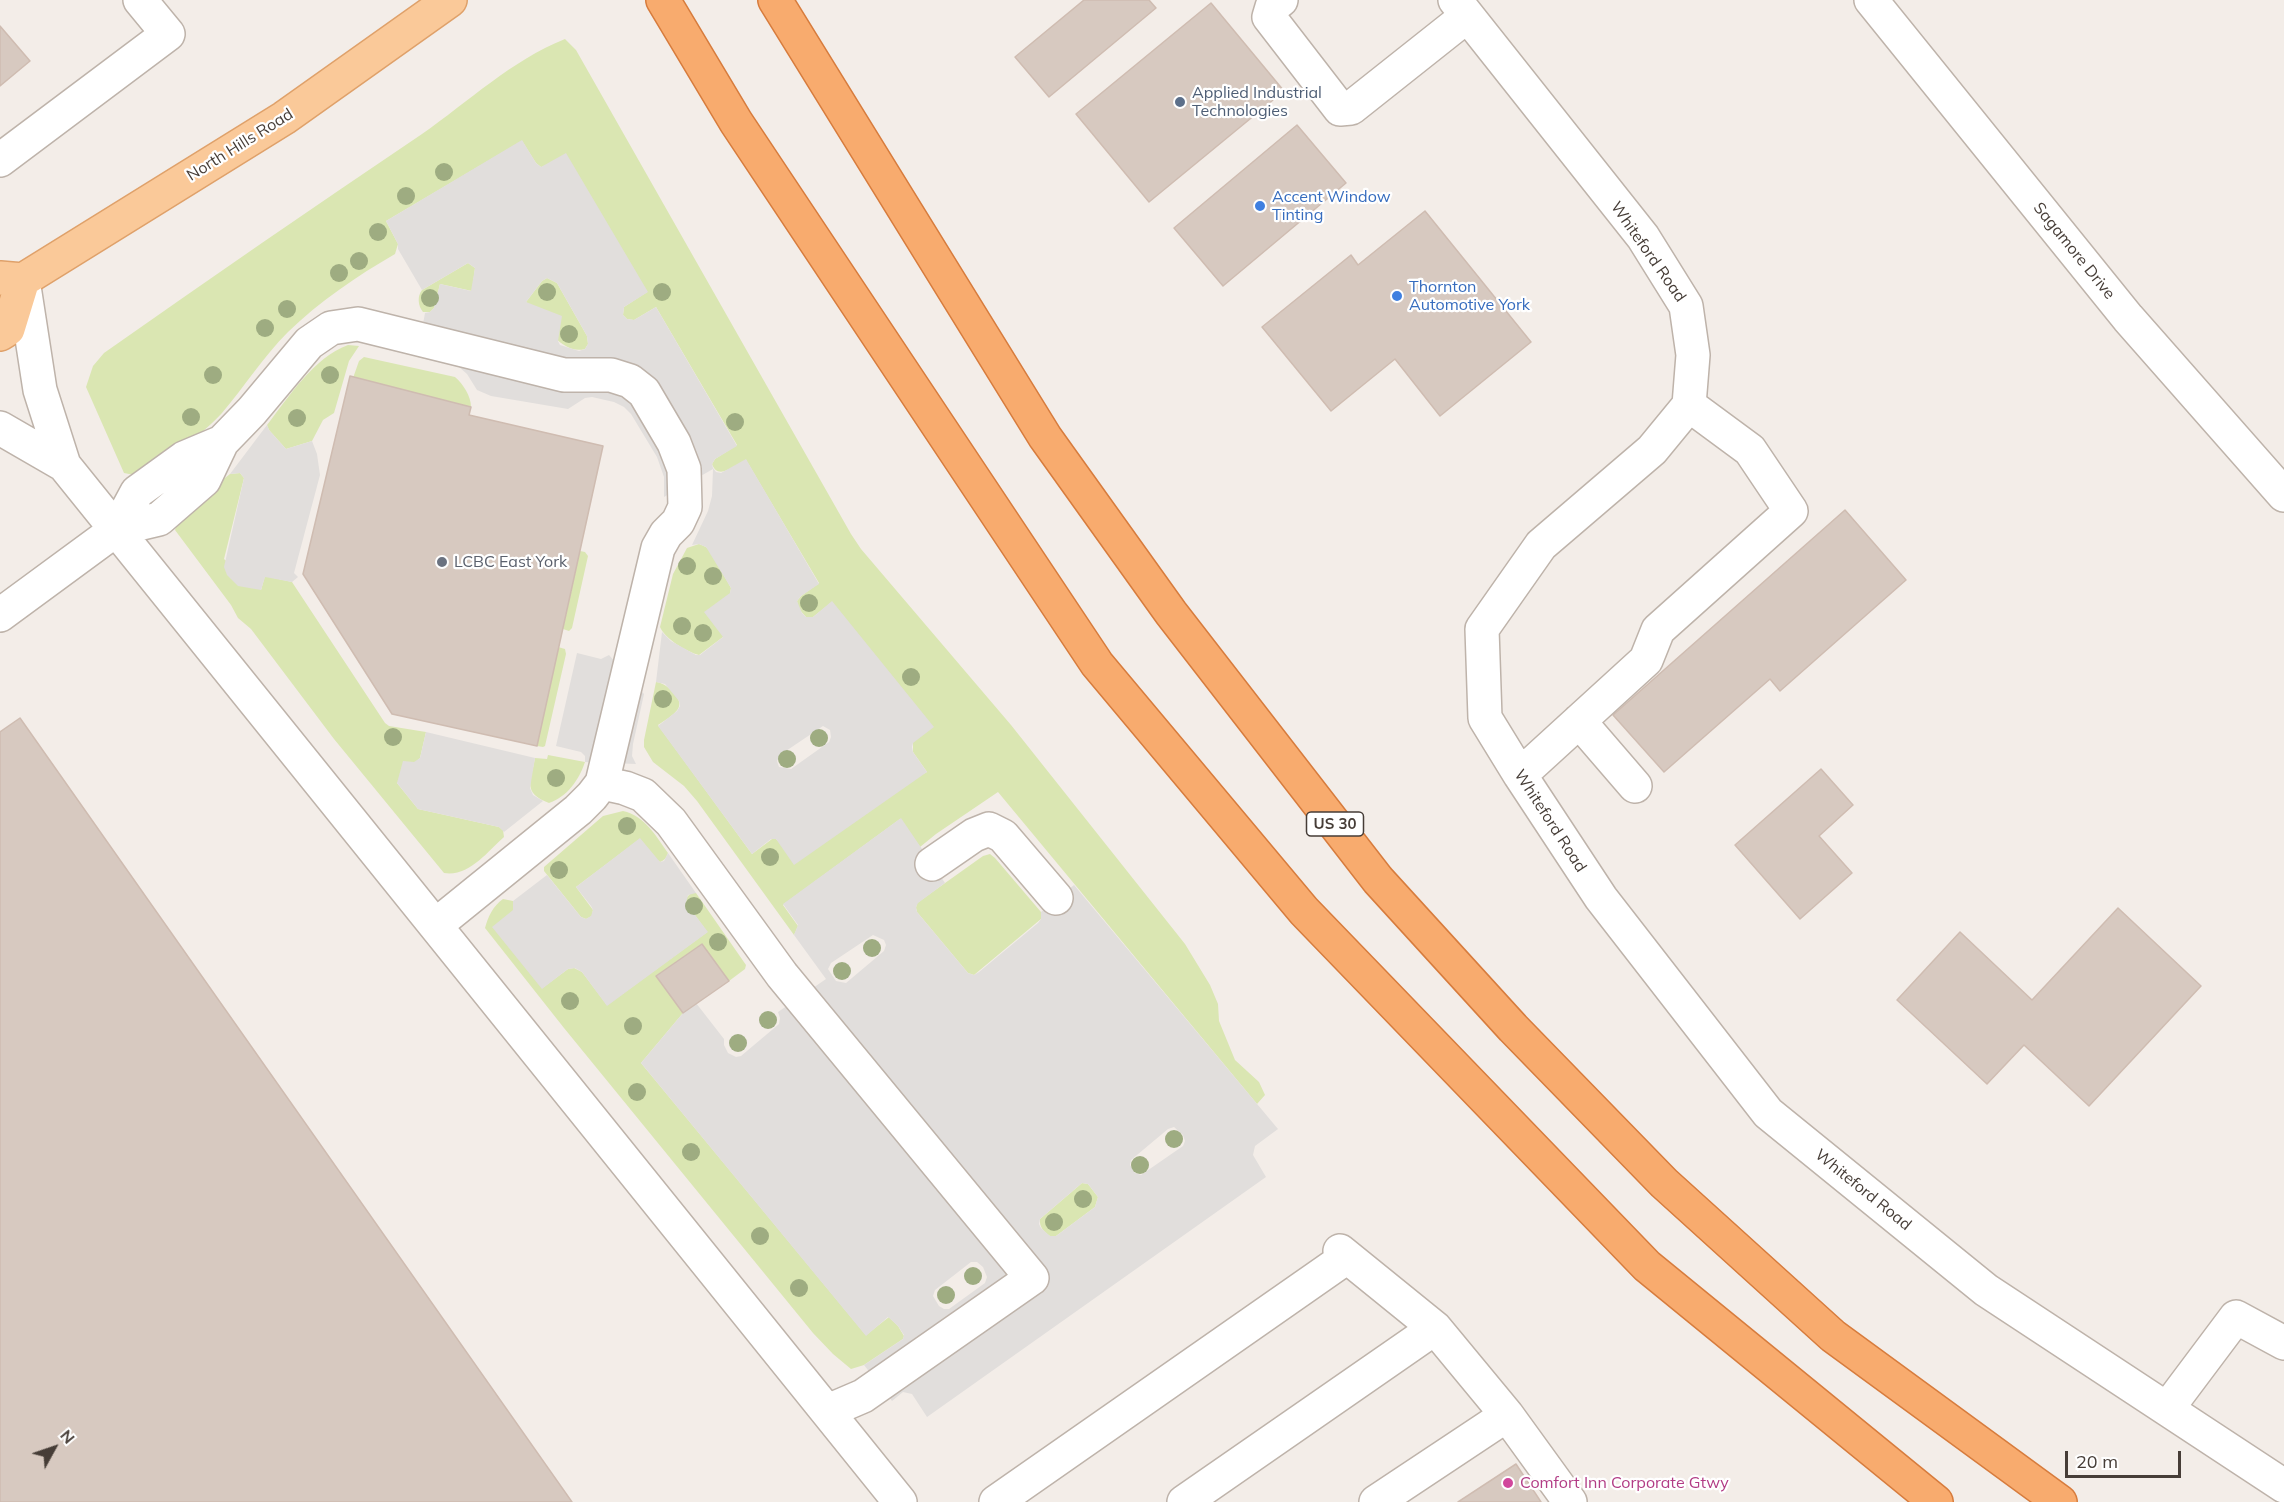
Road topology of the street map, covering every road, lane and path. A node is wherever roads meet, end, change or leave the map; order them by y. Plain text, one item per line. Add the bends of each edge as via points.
1 (140, 0) edge
2 (450, 0) edge
3 (663, 0) edge
4 (775, 0) edge
5 (1281, 0) edge
6 (1871, 0) edge
7 (1461, 8) edge
8 (0, 160) edge
9 (12, 279) edge
10 (0, 334) edge
11 (1689, 405) junction
12 (0, 428) edge
13 (64, 465) junction
14 (2284, 495) edge
15 (117, 529) junction
16 (0, 615) edge
17 (1579, 721) junction
18 (1520, 775) junction
19 (602, 783) junction
20 (1635, 786) dead end
21 (932, 864) dead end
22 (1056, 898) dead end
23 (436, 925) junction
24 (1436, 1328) junction
25 (2284, 1343) edge
26 (2167, 1409) junction
27 (828, 1411) junction
28 (1507, 1415) junction
29 (2284, 1486) edge
30 (900, 1502) edge
31 (996, 1502) edge
32 (1184, 1502) edge
33 (1376, 1502) edge
34 (1570, 1502) edge
35 (1936, 1502) edge
36 (2060, 1502) edge

1 - 8 street via 168,34
2 - 9 main road, North Hills Road via 284,118
3 - 35 highway via 736,122 1097,664 1304,911 1647,1266
4 - 36 highway, US 30 via 1045,437 1171,613 1378,880 1513,1028 1664,1183 1833,1336
5 - 7 street via 1269,16 1340,109 1351,108
6 - 14 street, Sagamore Drive via 2128,318
7 - 11 street, Whiteford Road via 1642,237 1686,306 1694,355
9 - 10 main road via 8,329
9 - 13 street
11 - 17 street via 1750,450 1791,511 1658,630 1646,660
11 - 18 street, Whiteford Road via 1652,450 1541,545 1482,629 1485,718
12 - 13 street
13 - 15 street
15 - 16 street
15 - 19 street via 159,519 204,480 222,442 309,343 331,328 358,324 564,375 611,375 630,381 644,392 674,443 684,469 685,507 658,548
15 - 23 street
17 - 18 street
17 - 20 street
18 - 26 street, Whiteford Road via 1601,898 1768,1113 1986,1290
19 - 23 street via 578,810
19 - 27 street via 643,795 671,822 782,975 1032,1278 863,1396
21 - 22 street via 989,829 1003,836
23 - 27 street
24 - 28 street
24 - 31 street via 1343,1254
24 - 32 street
25 - 26 street via 2236,1317
26 - 29 street, Whiteford Road
27 - 30 street
28 - 33 street
28 - 34 street

